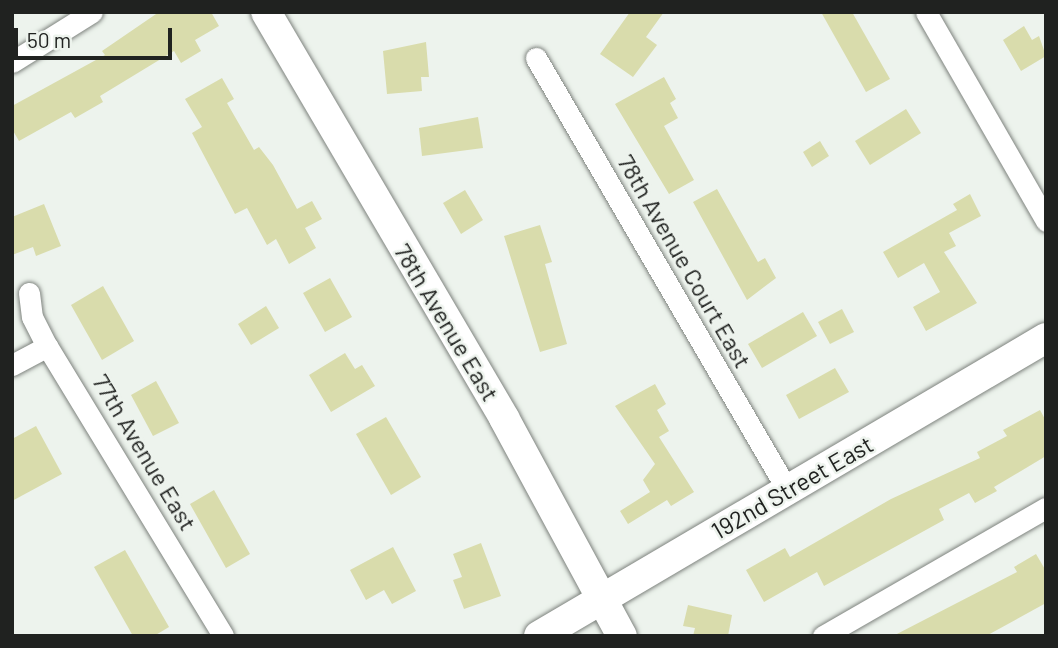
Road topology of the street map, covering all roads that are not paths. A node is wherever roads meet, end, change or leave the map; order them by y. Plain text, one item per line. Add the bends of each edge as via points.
1 (92, 12) edge
2 (266, 12) edge
3 (926, 12) edge
4 (536, 58) dead end
5 (12, 62) edge
6 (1046, 221) edge
7 (29, 293) dead end
8 (1046, 338) edge
9 (47, 346) junction
10 (12, 365) edge
11 (788, 491) junction
12 (1046, 508) edge
13 (602, 598) junction
14 (223, 636) edge
15 (539, 636) edge
16 (622, 636) edge
17 (823, 636) edge

1 - 5 street
2 - 13 street, 78th Avenue East via 504,418
3 - 6 street
4 - 11 street, 78th Avenue Court East
7 - 9 street, 77th Avenue East via 32,317
8 - 11 street, 192nd Street East
9 - 10 street
9 - 14 street, 77th Avenue East
11 - 13 street, 192nd Street East
12 - 17 street
13 - 15 street, 192nd Street East
13 - 16 street, 78th Avenue East

